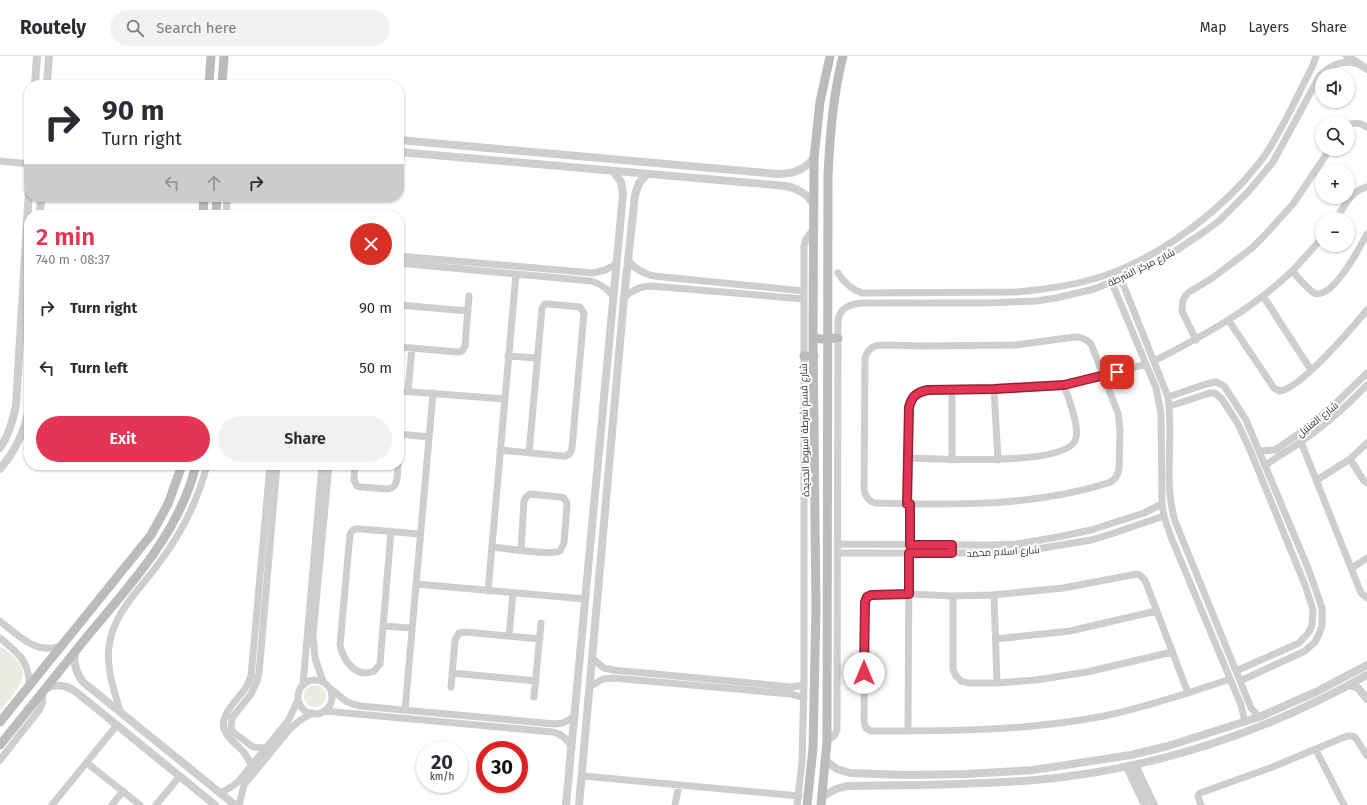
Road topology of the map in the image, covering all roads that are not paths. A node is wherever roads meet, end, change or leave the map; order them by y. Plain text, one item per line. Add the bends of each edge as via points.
1 (211, 56) edge
2 (224, 56) edge
3 (1316, 56) edge
4 (1347, 56) edge
5 (37, 58) edge
6 (48, 58) edge
7 (829, 58) edge
8 (842, 60) edge
9 (1364, 67) edge
10 (36, 80) edge
11 (38, 80) edge
12 (45, 80) edge
13 (47, 80) edge
14 (209, 80) edge
15 (222, 80) edge
16 (1355, 123) edge
17 (1367, 127) edge
18 (404, 140) edge
19 (512, 150) junction
20 (404, 152) edge
21 (1325, 156) edge
22 (814, 158) junction
23 (0, 161) edge
24 (511, 162) junction
25 (24, 163) edge
26 (613, 171) junction
27 (647, 174) junction
28 (1367, 187) edge
29 (814, 205) junction
30 (1341, 212) edge
31 (814, 228) junction
32 (1367, 234) edge
33 (1315, 246) edge
34 (404, 257) edge
35 (628, 260) junction
36 (427, 262) junction
37 (1136, 262) junction
38 (404, 263) edge
39 (616, 264) junction
40 (549, 269) junction
41 (1140, 270) junction
42 (1292, 271) junction
43 (828, 272) junction
44 (838, 273) joint
45 (516, 274) junction
46 (548, 277) junction
47 (1121, 279) junction
48 (1112, 283) junction
49 (24, 288) edge
50 (804, 291) junction
51 (469, 296) dead end
52 (613, 296) junction
53 (1263, 296) junction
54 (624, 298) junction
55 (804, 303) junction
56 (404, 305) edge
57 (814, 307) junction
58 (1367, 310) edge
59 (468, 311) junction
60 (1229, 320) junction
61 (813, 337) junction
62 (833, 338) junction
63 (1196, 340) junction
64 (404, 347) edge
65 (412, 348) junction
66 (508, 356) junction
67 (804, 356) junction
68 (814, 356) junction
69 (537, 358) junction
70 (1154, 361) junction
71 (1146, 364) junction
72 (1311, 370) junction
73 (1367, 373) edge
74 (1103, 376) junction
75 (814, 378) junction
76 (828, 379) junction
77 (605, 382) junction
78 (617, 384) junction
79 (1064, 385) junction
80 (1163, 385) junction
81 (1367, 385) edge
82 (1156, 388) junction
83 (994, 389) junction
84 (952, 390) junction
85 (404, 391) edge
86 (408, 391) junction
87 (433, 393) junction
88 (1168, 397) junction
89 (504, 399) junction
90 (1170, 406) junction
91 (24, 429) edge
92 (404, 434) edge
93 (429, 437) junction
94 (1301, 442) junction
95 (1367, 443) edge
96 (0, 448) edge
97 (1255, 449) junction
98 (500, 450) junction
99 (529, 453) junction
100 (828, 453) junction
101 (837, 454) junction
102 (908, 458) junction
103 (1350, 459) junction
104 (952, 460) junction
105 (998, 460) junction
106 (1265, 466) junction
107 (0, 469) edge
108 (180, 470) edge
109 (194, 470) edge
110 (206, 470) edge
111 (270, 470) edge
112 (277, 470) edge
113 (322, 470) edge
114 (328, 470) edge
115 (355, 470) edge
116 (397, 470) edge
117 (1317, 480) junction
118 (1367, 483) edge
119 (1161, 489) junction
120 (1170, 490) junction
121 (909, 504) junction
122 (1162, 504) junction
123 (1164, 516) junction
124 (319, 531) junction
125 (391, 531) junction
126 (420, 534) junction
127 (837, 544) junction
128 (910, 545) junction
129 (952, 545) junction
130 (492, 547) junction
131 (521, 550) junction
132 (837, 553) junction
133 (909, 553) junction
134 (952, 553) junction
135 (1367, 558) edge
136 (1352, 568) junction
137 (137, 583) junction
138 (416, 584) junction
139 (488, 591) junction
140 (513, 593) junction
141 (909, 594) junction
142 (994, 595) junction
143 (953, 596) junction
144 (1367, 598) edge
145 (585, 599) junction
146 (816, 608) junction
147 (827, 608) junction
148 (1156, 611) junction
149 (584, 618) junction
150 (596, 618) junction
151 (0, 621) edge
152 (541, 623) dead end
153 (383, 626) junction
154 (412, 628) junction
155 (509, 636) junction
156 (0, 638) edge
157 (540, 639) junction
158 (996, 639) junction
159 (62, 646) junction
160 (75, 651) junction
161 (1172, 652) junction
162 (593, 659) junction
163 (1367, 665) edge
164 (1236, 671) junction
165 (452, 673) junction
166 (1367, 675) edge
167 (1230, 679) junction
168 (323, 681) junction
169 (536, 681) junction
170 (1240, 681) junction
171 (997, 683) junction
172 (804, 684) junction
173 (303, 685) junction
174 (1349, 685) junction
175 (29, 686) junction
176 (591, 686) junction
177 (451, 687) dead end
178 (331, 689) junction
179 (44, 690) junction
180 (93, 690) junction
181 (1188, 693) junction
182 (534, 696) dead end
183 (1366, 696) edge
184 (804, 698) junction
185 (85, 699) junction
186 (298, 700) junction
187 (385, 708) junction
188 (405, 710) junction
189 (120, 711) junction
190 (324, 711) junction
191 (312, 713) junction
192 (575, 716) junction
193 (384, 717) junction
194 (1259, 717) junction
195 (3, 718) edge
196 (510, 720) junction
197 (1245, 722) junction
198 (17, 724) junction
199 (117, 725) junction
200 (509, 728) junction
201 (908, 731) junction
202 (827, 742) junction
203 (0, 745) edge
204 (265, 748) junction
205 (572, 748) junction
206 (1316, 750) junction
207 (1367, 756) edge
208 (0, 760) edge
209 (826, 761) junction
210 (1092, 762) junction
211 (87, 763) junction
212 (251, 765) junction
213 (1135, 765) junction
214 (1127, 767) junction
215 (1094, 772) junction
216 (180, 776) junction
217 (583, 776) junction
218 (207, 782) junction
219 (800, 783) junction
220 (810, 784) junction
221 (679, 785) junction
222 (123, 791) junction
223 (198, 791) junction
224 (220, 793) junction
225 (799, 796) junction
226 (822, 801) edge
227 (52, 805) edge
228 (112, 805) edge
229 (140, 805) edge
230 (156, 805) edge
231 (216, 805) edge
232 (235, 805) edge
233 (239, 805) edge
234 (566, 805) edge
235 (580, 805) edge
236 (675, 805) edge
237 (797, 805) edge
238 (807, 805) edge
239 (1145, 805) edge
240 (1154, 805) edge
241 (1201, 805) edge
242 (1344, 805) edge

1 - 14 main road
2 - 15 main road
3 - 37 street, شارع مركز الشرطة via 1290,113 1265,156 1254,169 1210,214 1174,240
4 - 9 street
5 - 6 street via 44,62
5 - 10 street
6 - 13 street
7 - 8 main road
7 - 22 main road, شارع قسم شرطة اسيوط الجديدة via 820,102
8 - 43 main road via 830,134
9 - 41 street, شارع مركز الشرطة via 1353,62 1344,62 1335,64 1320,75 1273,162 1248,192 1204,232 1165,258
11 - 12 street via 42,76
16 - 17 street
18 - 19 street
19 - 22 street via 778,174 798,171 810,164
19 - 24 street
20 - 24 street
21 - 63 street via 1293,204 1264,236 1186,295 1182,310
22 - 29 main road, شارع قسم شرطة اسيوط الجديدة
23 - 25 street
24 - 26 street
26 - 27 street
26 - 39 street via 623,190
27 - 29 street via 786,186 805,194
27 - 35 street via 636,191
28 - 30 street via 1358,190
29 - 31 main road, شارع قسم شرطة اسيوط الجديدة
31 - 50 street via 804,244
31 - 57 main road, شارع قسم شرطة اسيوط الجديدة
32 - 42 street via 1340,278 1326,292 1314,293
33 - 42 street
34 - 36 street
35 - 50 street via 648,275
35 - 54 street
36 - 38 street
36 - 40 street
36 - 45 street
37 - 41 street
37 - 44 street, شارع مركز الشرطة via 1098,278 1058,287 1016,292 862,293 850,288
39 - 40 street via 593,273
39 - 52 street
40 - 46 street
41 - 47 street, شارع مركز الشرطة
42 - 53 street
43 - 44 main road
43 - 62 main road
45 - 46 street
45 - 66 street
46 - 52 street via 591,281 602,285
47 - 48 street, شارع مركز الشرطة
47 - 70 street
48 - 62 street, شارع مركز الشرطة via 1075,294 1036,301 857,303 840,312
48 - 71 street
49 - 96 street via 16,405 11,426
50 - 55 street
51 - 59 street
52 - 77 street
53 - 60 street
53 - 72 street
54 - 55 street via 639,287 651,286
54 - 78 street
55 - 57 main road
55 - 67 street
56 - 59 street
57 - 61 main road, شارع قسم شرطة اسيوط الجديدة
58 - 72 street
59 - 65 street via 465,346 462,351
60 - 63 street
60 - 72 street via 1277,390 1284,391
61 - 62 main road
61 - 68 main road, شارع قسم شرطة اسيوط الجديدة
62 - 76 main road
62 - 101 street
63 - 70 street
64 - 65 street
65 - 86 street
66 - 69 street
66 - 89 street
67 - 68 main road
67 - 172 street
68 - 75 main road, شارع قسم شرطة اسيوط الجديدة
69 - 99 street
69 - 99 street via 543,305 582,309 584,313 572,450 564,456
70 - 80 street
71 - 74 street
71 - 82 street
73 - 97 street, شارع العنتيل via 1334,406 1275,450
74 - 79 street
74 - 121 street via 1117,409 1120,425 1118,474 1115,479 1034,499 991,503
74 - 121 street via 1091,344 1081,337 1015,345 876,345 871,348 865,358 865,493 868,500 875,503
75 - 76 main road
75 - 146 main road, شارع قسم شرطة اسيوط الجديدة
76 - 100 main road
77 - 78 street
77 - 145 street
78 - 150 street
79 - 83 street
79 - 105 street via 1077,428 1075,442 1061,451
80 - 82 street
80 - 88 street
81 - 94 street, شارع العنتيل
82 - 119 street via 1161,413
83 - 84 street
83 - 105 street
84 - 102 street via 921,391 911,400
84 - 104 street
85 - 86 street
86 - 87 street
87 - 89 street
87 - 93 street
88 - 90 street
88 - 97 street via 1211,382 1220,384 1227,390 1246,420
89 - 98 street
90 - 97 street via 1215,393
90 - 120 street
91 - 107 street
92 - 93 street
93 - 126 street
94 - 106 street, شارع العنتيل
94 - 117 street
95 - 103 street
97 - 106 street
97 - 164 street via 1305,585 1313,617 1309,632 1299,643
98 - 99 street
98 - 130 street
100 - 101 main road
100 - 147 main road
101 - 127 street
102 - 104 street
102 - 121 street
103 - 117 street
103 - 118 street
104 - 105 street
106 - 170 street via 1317,593 1322,608 1322,626 1315,642 1305,651
108 - 159 main road via 168,504 151,535
109 - 137 main road via 186,495 169,530
110 - 137 street via 181,530 158,564
111 - 212 street via 251,676 224,720 224,730 244,752
112 - 204 street via 259,673 254,687 230,722 233,732 243,740 253,747
113 - 124 street
114 - 124 street
115 - 116 street via 354,480 357,486 388,489 392,489 396,484
117 - 136 street
119 - 120 street
119 - 122 street
120 - 164 street via 1175,521
121 - 128 street
122 - 123 street
122 - 129 street, شارع اسلام محمد via 1144,513 1058,537 995,545
123 - 134 street, شارع اسلام محمد via 1111,534 1058,546 1011,552
123 - 167 street via 1170,537
124 - 168 street via 313,641 316,664
124 - 173 street
125 - 126 street
125 - 153 street
125 - 153 street via 358,528 350,534 340,640 344,656 354,669 366,673 374,672 378,667
126 - 138 street
127 - 128 street, شارع اسلام محمد
127 - 132 street
128 - 129 street, شارع اسلام محمد
129 - 134 street
130 - 131 street
130 - 139 street
131 - 131 street via 555,553 562,548 566,504 564,498 530,494 526,497
132 - 133 street, شارع اسلام محمد
132 - 202 street via 837,730
133 - 134 street, شارع اسلام محمد
133 - 141 street
135 - 136 street
136 - 144 street via 1361,593
137 - 160 main road
137 - 189 street via 112,632 109,646 108,662
138 - 139 street
138 - 154 street
139 - 140 street
140 - 145 street
140 - 155 street
141 - 143 street
141 - 201 street
141 - 201 street via 869,596 865,599 864,725 871,731
142 - 143 street
142 - 148 street via 1057,588 1137,574 1145,580
142 - 158 street
143 - 171 street via 953,669 956,676 968,683
145 - 149 street
146 - 147 main road
146 - 220 main road, شارع قسم شرطة اسيوط الجديدة
147 - 202 main road
148 - 158 street via 1070,631
148 - 161 street
149 - 150 street
149 - 192 street
150 - 162 street
151 - 159 street via 33,646 45,649
152 - 157 street
153 - 154 street
154 - 188 street
155 - 157 street
155 - 165 street via 459,633 455,640
156 - 175 street via 24,661
157 - 169 street
158 - 171 street
159 - 175 main road
160 - 179 main road
160 - 180 street via 74,660 78,674
161 - 171 street via 1087,672
161 - 181 street
162 - 172 street via 604,668 613,670 792,687
162 - 176 street
163 - 194 street via 1316,692
164 - 170 street
165 - 169 street
165 - 177 street
166 - 174 street
167 - 181 street
167 - 197 street
168 - 173 street via 312,680
168 - 178 street
169 - 182 street
170 - 194 street via 1251,708
172 - 184 street
173 - 186 street
174 - 183 street via 1358,688
174 - 213 street via 1290,714 1247,731 1198,748
175 - 195 main road
176 - 184 street via 603,679 612,678 791,694
176 - 217 street
178 - 187 street via 352,704
178 - 190 street via 332,701
179 - 185 street via 54,685 68,687
179 - 198 main road
179 - 208 street via 40,709
180 - 185 street
180 - 189 street
181 - 201 street via 1106,715 1040,726
184 - 219 street
185 - 199 street
186 - 191 street via 304,710
186 - 204 street via 288,721
187 - 188 street
187 - 193 street
188 - 196 street
189 - 218 street
190 - 191 street
190 - 193 street
191 - 233 street via 289,730 244,785
192 - 196 street via 563,723 555,724
192 - 205 street
193 - 200 street
194 - 197 street
195 - 198 main road
196 - 200 street
197 - 210 street via 1168,746
198 - 203 main road
199 - 211 street
199 - 216 street
200 - 205 street via 556,733 566,738
202 - 209 main road
204 - 212 street
205 - 234 street
206 - 207 street via 1349,735 1357,739
206 - 241 street via 1200,793 1198,796
206 - 242 street
209 - 210 street via 850,774 906,775 1033,770
209 - 226 main road
210 - 215 street
211 - 222 street
211 - 227 street
212 - 224 street via 234,785
213 - 214 street
213 - 240 street
214 - 215 street
214 - 239 street
215 - 226 street via 995,783 848,786 836,789
216 - 223 street
216 - 230 street
217 - 221 street
217 - 235 street
218 - 223 street
218 - 224 street
219 - 220 main road
219 - 225 street
220 - 238 main road, شارع قسم شرطة اسيوط الجديدة
221 - 225 street
221 - 236 street
222 - 228 street
222 - 229 street
223 - 231 street
224 - 232 street
225 - 237 street

